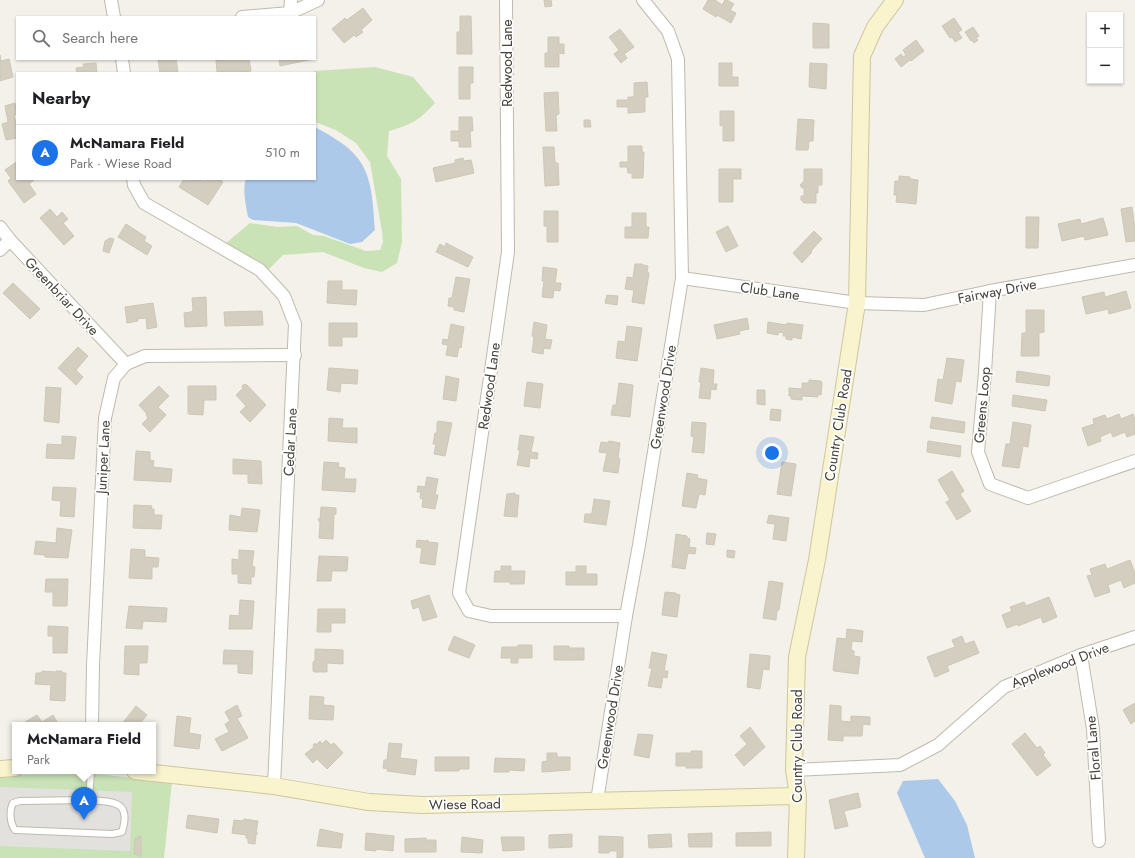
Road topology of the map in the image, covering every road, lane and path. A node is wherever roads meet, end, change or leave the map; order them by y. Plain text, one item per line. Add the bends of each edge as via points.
1 (111, 0) edge
2 (291, 0) edge
3 (318, 0) edge
4 (506, 0) edge
5 (644, 0) edge
6 (895, 0) edge
7 (290, 13) junction
8 (114, 16) edge
9 (254, 16) edge
10 (122, 60) edge
11 (124, 72) edge
12 (133, 180) edge
13 (0, 227) edge
14 (10, 240) junction
15 (0, 250) edge
16 (1135, 265) edge
17 (682, 278) junction
18 (990, 291) junction
19 (857, 303) junction
20 (294, 355) junction
21 (126, 364) junction
22 (1135, 461) edge
23 (626, 616) junction
24 (1135, 637) edge
25 (1081, 655) junction
26 (92, 722) edge
27 (12, 768) edge
28 (0, 769) edge
29 (794, 770) junction
30 (156, 773) edge
31 (91, 774) edge
32 (274, 786) junction
33 (798, 796) junction
34 (89, 800) junction
35 (597, 801) junction
36 (1099, 841) dead end
37 (796, 858) edge

1 - 8 street
2 - 7 street
3 - 7 street
4 - 23 street, Redwood Lane via 508,252 459,593 469,611 491,616
5 - 17 street, Greenwood Drive via 668,31 678,59
6 - 19 street, Country Club Road via 875,27 862,56
7 - 9 street
10 - 11 street
12 - 20 street, Cedar Lane via 144,204 260,270 284,296 295,324
13 - 14 street, Greenbriar Drive
14 - 15 street
14 - 21 street, Greenbriar Drive
16 - 18 street, Fairway Drive
17 - 19 street, Club Lane
17 - 23 street, Greenwood Drive
18 - 19 street, Fairway Drive via 924,305
18 - 22 street, Greens Loop via 978,452 990,484 1028,498
19 - 29 street, Country Club Road via 817,560 797,657
20 - 21 street, Juniper Lane via 145,356
20 - 32 street, Cedar Lane
21 - 26 street, Juniper Lane via 114,378 105,418
23 - 35 street, Greenwood Drive
24 - 25 street, Applewood Drive
25 - 29 street, Applewood Drive via 1004,687 938,745 900,765
25 - 36 street, Floral Lane via 1093,729
27 - 28 street
29 - 33 street, Country Club Road
30 - 32 street, Wiese Road
31 - 34 lane
32 - 35 street, Wiese Road via 369,802 422,805
33 - 35 street, Wiese Road
33 - 37 street, Country Club Road
34 - 34 lane via 113,802 120,806 125,817 122,832 112,834 15,830 13,826 13,803

